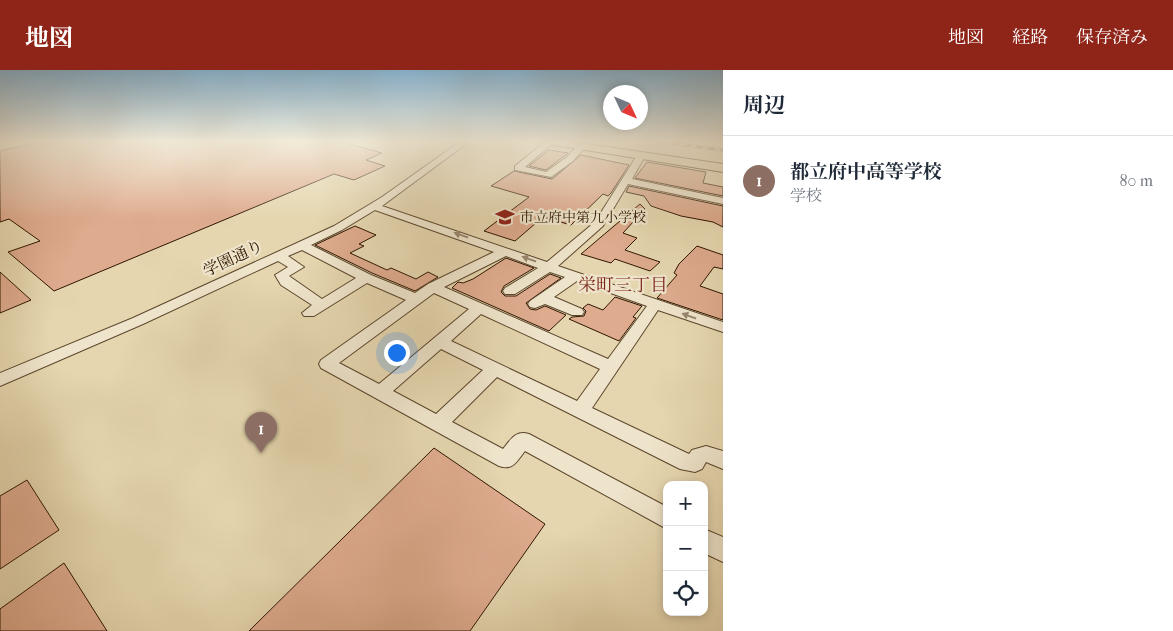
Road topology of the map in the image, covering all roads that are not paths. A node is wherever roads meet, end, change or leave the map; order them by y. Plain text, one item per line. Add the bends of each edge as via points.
1 (430, 167) edge
2 (519, 167) edge
3 (559, 167) edge
4 (635, 167) edge
5 (627, 181) junction
6 (723, 201) edge
7 (374, 207) junction
8 (302, 245) junction
9 (507, 251) junction
10 (278, 256) junction
11 (550, 266) junction
12 (576, 276) junction
13 (366, 278) junction
14 (433, 288) junction
15 (510, 291) dead end
16 (416, 299) junction
17 (539, 301) joint
18 (655, 304) junction
19 (322, 306) junction
20 (478, 309) junction
21 (577, 312) dead end
22 (309, 313) dead end
23 (723, 328) edge
24 (440, 342) junction
25 (610, 367) junction
26 (495, 369) junction
27 (0, 380) edge
28 (381, 392) junction
29 (580, 411) junction
30 (439, 423) junction
31 (723, 460) edge
32 (663, 517) edge
33 (708, 542) edge
34 (723, 550) edge

1 - 7 street, 学園通り
2 - 3 street via 548,175
4 - 5 street
5 - 6 street
5 - 11 street via 599,224
7 - 8 street, 学園通り
9 -> 7 street
8 - 10 street, 学園通り
8 - 13 street
11 -> 9 street
9 - 14 street
10 - 19 street via 298,266 282,275 286,282
10 - 27 street, 学園通り
11 - 12 street
11 - 15 street
12 - 17 street
12 - 18 street
13 - 16 street
13 - 19 street
14 - 16 street
14 - 20 street
16 - 28 street via 327,364
17 - 21 street
23 -> 18 street
18 - 25 street
19 - 22 street
20 - 24 street
20 - 25 street
24 - 26 street
24 - 28 street
25 - 29 street
26 - 29 street
26 - 30 street
28 - 30 street
29 - 31 street via 687,463 695,463 706,454
30 - 32 street via 506,460 522,440
33 - 34 street

